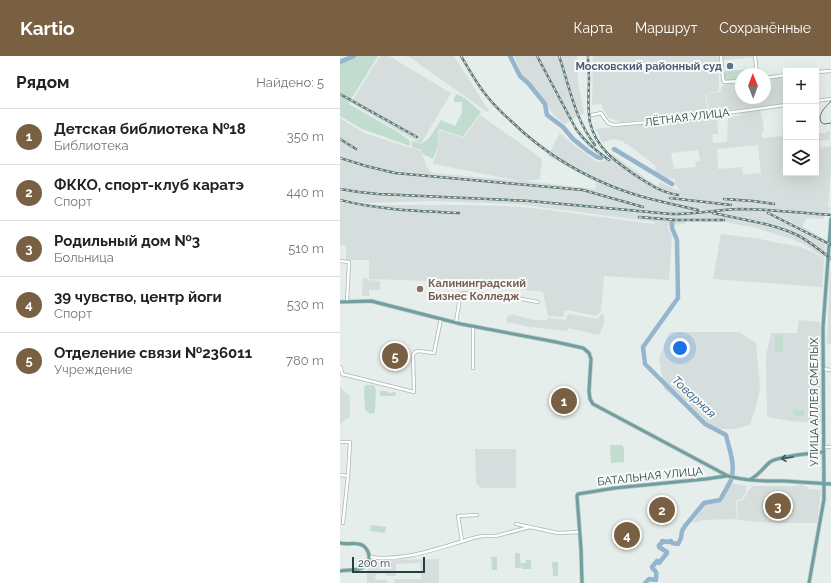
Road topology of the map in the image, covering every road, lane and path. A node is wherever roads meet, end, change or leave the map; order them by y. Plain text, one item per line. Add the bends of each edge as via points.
1 (721, 56) edge
2 (755, 56) edge
3 (756, 68) edge
4 (831, 71) edge
5 (819, 72) edge
6 (783, 76) edge
7 (771, 77) edge
8 (735, 81) edge
9 (831, 99) edge
10 (819, 101) edge
11 (783, 105) edge
12 (592, 115) dead end
13 (831, 219) edge
14 (830, 249) edge
15 (340, 261) edge
16 (347, 301) junction
17 (340, 302) edge
18 (538, 302) dead end
19 (443, 319) junction
20 (456, 322) junction
21 (473, 326) junction
22 (340, 367) edge
23 (473, 368) dead end
24 (823, 369) junction
25 (831, 370) edge
26 (340, 442) edge
27 (823, 447) junction
28 (831, 447) edge
29 (823, 452) junction
30 (716, 470) junction
31 (340, 475) edge
32 (348, 476) junction
33 (727, 476) junction
34 (756, 476) junction
35 (713, 478) junction
36 (749, 480) junction
37 (759, 481) junction
38 (824, 484) junction
39 (831, 484) edge
40 (477, 515) dead end
41 (343, 523) dead end
42 (516, 524) dead end
43 (530, 527) junction
44 (580, 532) junction
45 (462, 541) junction
46 (340, 543) edge
47 (369, 557) junction
48 (340, 571) edge
49 (582, 583) edge
50 (809, 583) edge

1 - 8 street via 724,82
2 - 3 street
4 - 5 street
6 - 7 street
9 - 10 street
11 - 12 street, ЛЁТНАЯ УЛИЦА via 614,125 601,114
13 - 14 main road, УЛИЦА АЛЛЕЯ СМЕЛЫХ
14 - 24 main road, УЛИЦА АЛЛЕЯ СМЕЛЫХ
15 - 16 street via 349,262
16 - 17 main road
16 - 19 main road via 371,301
18 - 20 street via 464,293 461,294
19 - 20 main road
19 - 22 street via 434,353 418,351 414,354 414,392 342,374
20 - 21 main road
21 - 23 street
21 - 30 main road via 587,350 591,359 589,396 593,404
24 - 25 street
24 - 27 main road, УЛИЦА АЛЛЕЯ СМЕЛЫХ
26 - 32 street via 350,442
27 - 28 street
27 - 29 main road, УЛИЦА АЛЛЕЯ СМЕЛЫХ
29 -> 34 main road via 778,459 770,462
29 - 38 main road, УЛИЦА АЛЛЕЯ СМЕЛЫХ
30 - 33 main road
30 - 35 main road via 716,476
31 - 32 street
32 - 41 street
33 - 35 main road, БАТАЛЬНАЯ УЛИЦА
33 - 36 main road
34 - 36 main road
34 - 37 main road
35 - 44 main road, БАТАЛЬНАЯ УЛИЦА via 578,494 576,496
36 - 37 main road
37 - 38 main road
38 - 39 main road
38 - 50 main road, УЛИЦА АЛЛЕЯ СМЕЛЫХ via 823,507
40 - 45 street via 458,516
42 - 43 street
43 - 44 street via 558,533
43 - 45 street
44 - 49 main road
45 - 47 street via 420,554 391,558
46 - 47 main road via 365,546
47 - 48 main road via 360,569

